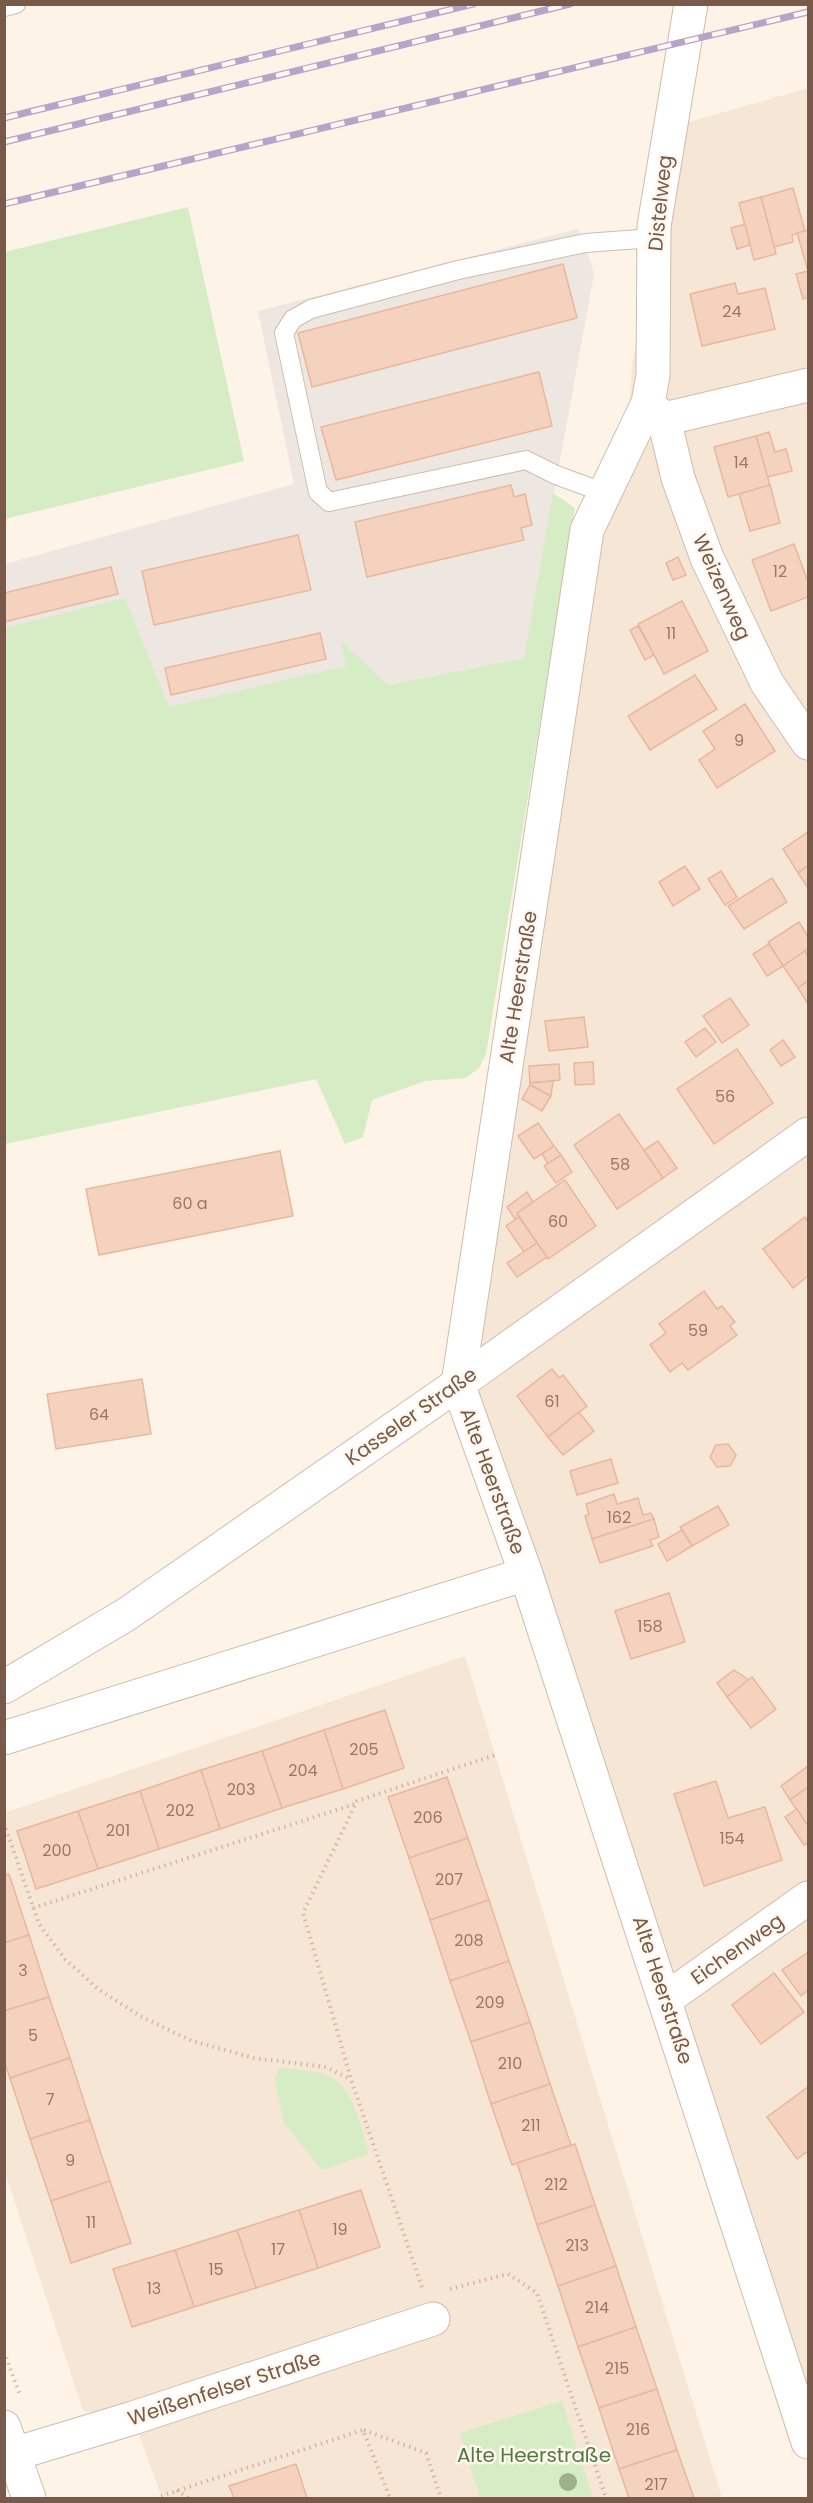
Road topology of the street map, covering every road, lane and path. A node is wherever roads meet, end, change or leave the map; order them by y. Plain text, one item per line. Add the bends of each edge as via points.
1 (16, 4) edge
2 (691, 4) edge
3 (4, 7) edge
4 (654, 238) junction
5 (808, 385) edge
6 (656, 411) junction
7 (605, 493) junction
8 (808, 743) edge
9 (808, 1134) edge
10 (458, 1384) junction
11 (526, 1574) junction
12 (4, 1687) edge
13 (4, 1738) edge
14 (495, 1755) dead end
15 (355, 1804) junction
16 (4, 1823) edge
17 (808, 1898) edge
18 (33, 1908) junction
19 (666, 1999) junction
20 (351, 2079) junction
21 (429, 2307) junction
22 (363, 2430) junction
23 (9, 2440) edge
24 (808, 2442) edge
25 (177, 2490) junction
26 (161, 2496) dead end
27 (29, 2499) edge
28 (188, 2499) edge
29 (390, 2499) edge
30 (441, 2499) edge
31 (606, 2499) edge

1 - 3 lane
2 - 4 street, Distelweg
4 - 6 street, Distelweg
4 - 7 lane via 585,243 458,270 311,309 293,319 284,333 318,492 329,502 526,460
5 - 6 street
6 - 7 street, Alte Heerstraße
6 - 8 street, Weizenweg via 707,558 767,683
7 - 10 street, Alte Heerstraße via 587,530
9 - 10 street, Kasseler Straße
10 - 11 street, Alte Heerstraße
10 - 12 street, Kasseler Straße via 127,1614
11 - 13 street, Alte Heerstraße
11 - 19 street, Alte Heerstraße
14 - 15 path via 414,1780
15 - 18 path
15 - 20 path via 303,1913
16 - 18 path
17 - 19 street, Eichenweg
18 - 20 path via 39,1924 65,1959 98,1989 140,2016 192,2041 254,2058 326,2067
19 - 24 street, Alte Heerstraße
20 - 21 path
21 - 23 street, Weißenfelser Straße via 133,2418
21 - 31 path via 508,2274 537,2293
22 - 25 path
22 - 29 path
22 - 30 path via 426,2453
23 - 27 street, Weißenfelser Straße
25 - 26 path
25 - 28 path

